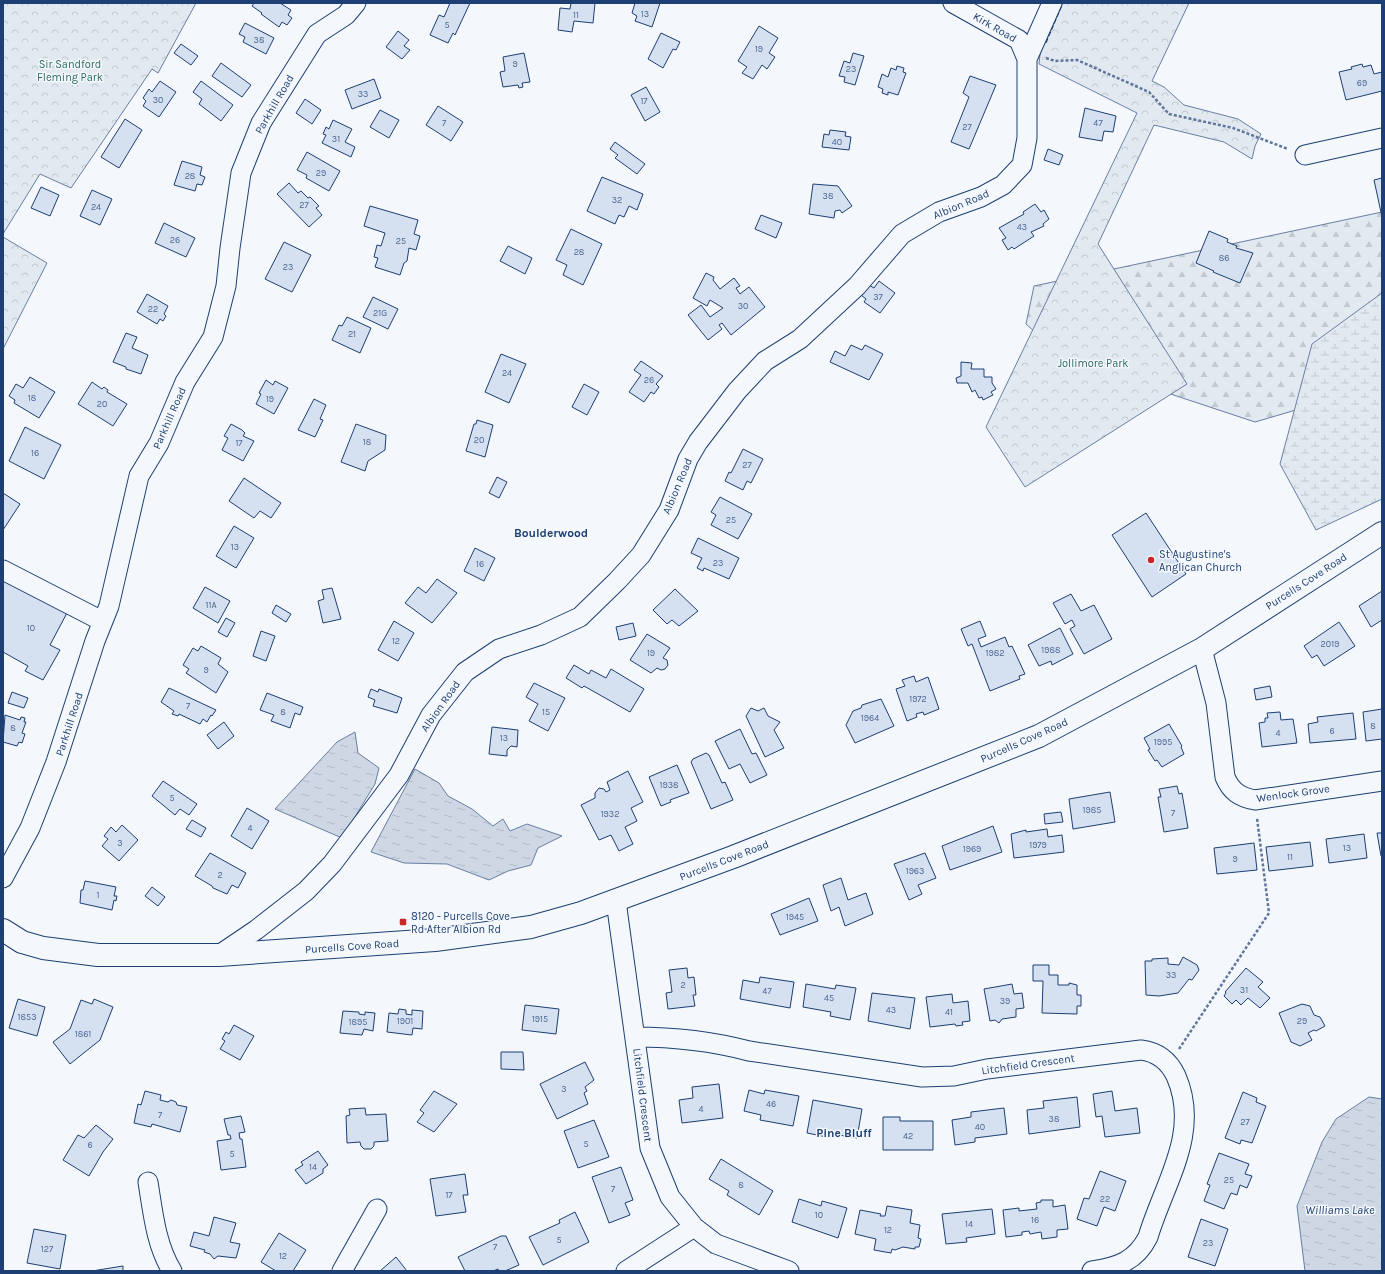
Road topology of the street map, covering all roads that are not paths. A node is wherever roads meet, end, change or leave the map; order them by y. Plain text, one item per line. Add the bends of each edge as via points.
1 (356, 3) edge
2 (952, 3) edge
3 (1052, 3) edge
4 (1029, 55) junction
5 (1382, 138) edge
6 (1305, 155) road end
7 (1382, 533) edge
8 (3, 570) edge
9 (102, 621) junction
10 (1202, 649) junction
11 (1382, 781) edge
12 (3, 878) edge
13 (616, 901) junction
14 (3, 930) edge
15 (219, 955) junction
16 (635, 1038) junction
17 (148, 1182) dead end
18 (377, 1209) dead end
19 (694, 1227) junction
20 (172, 1271) edge
21 (342, 1271) edge
22 (626, 1271) edge
23 (789, 1271) edge
24 (1092, 1271) edge

1 - 9 street, Parkhill Road via 346,16 317,34 261,123 241,173 226,286 213,337 185,382 159,443 139,476 109,606
2 - 4 street, Kirk Road via 1019,40
3 - 4 street, Albion Road
4 - 15 street, Albion Road via 1027,138 1022,165 1003,185 981,197 939,212 902,234 857,286 800,338 765,361 737,391 698,442 688,459 669,510 641,555 580,617 542,635 499,649 465,672 431,715 399,775 332,864 306,891
5 - 6 street
7 - 10 main road, Purcells Cove Road
8 - 9 street
9 - 12 street, Parkhill Road via 56,762 30,828
10 - 11 street, Wenlock Grove via 1216,702 1225,777 1237,794 1255,800
10 - 13 main road, Purcells Cove Road via 1039,736 899,793
13 - 15 main road, Purcells Cove Road via 531,926 435,940
13 - 16 street, Litchfield Crescent
14 - 15 main road, Purcells Cove Road via 22,942 43,948 98,955
16 - 19 street, Litchfield Crescent via 650,1148 670,1197
16 - 24 street, Litchfield Crescent via 691,1039 757,1053 922,1077 954,1076 1141,1050 1154,1053 1169,1065 1180,1086 1185,1110 1182,1144 1148,1237 1140,1251 1112,1268
17 - 20 street via 158,1237
18 - 21 street
19 - 22 street
19 - 23 street, Litchfield Crescent via 716,1244

